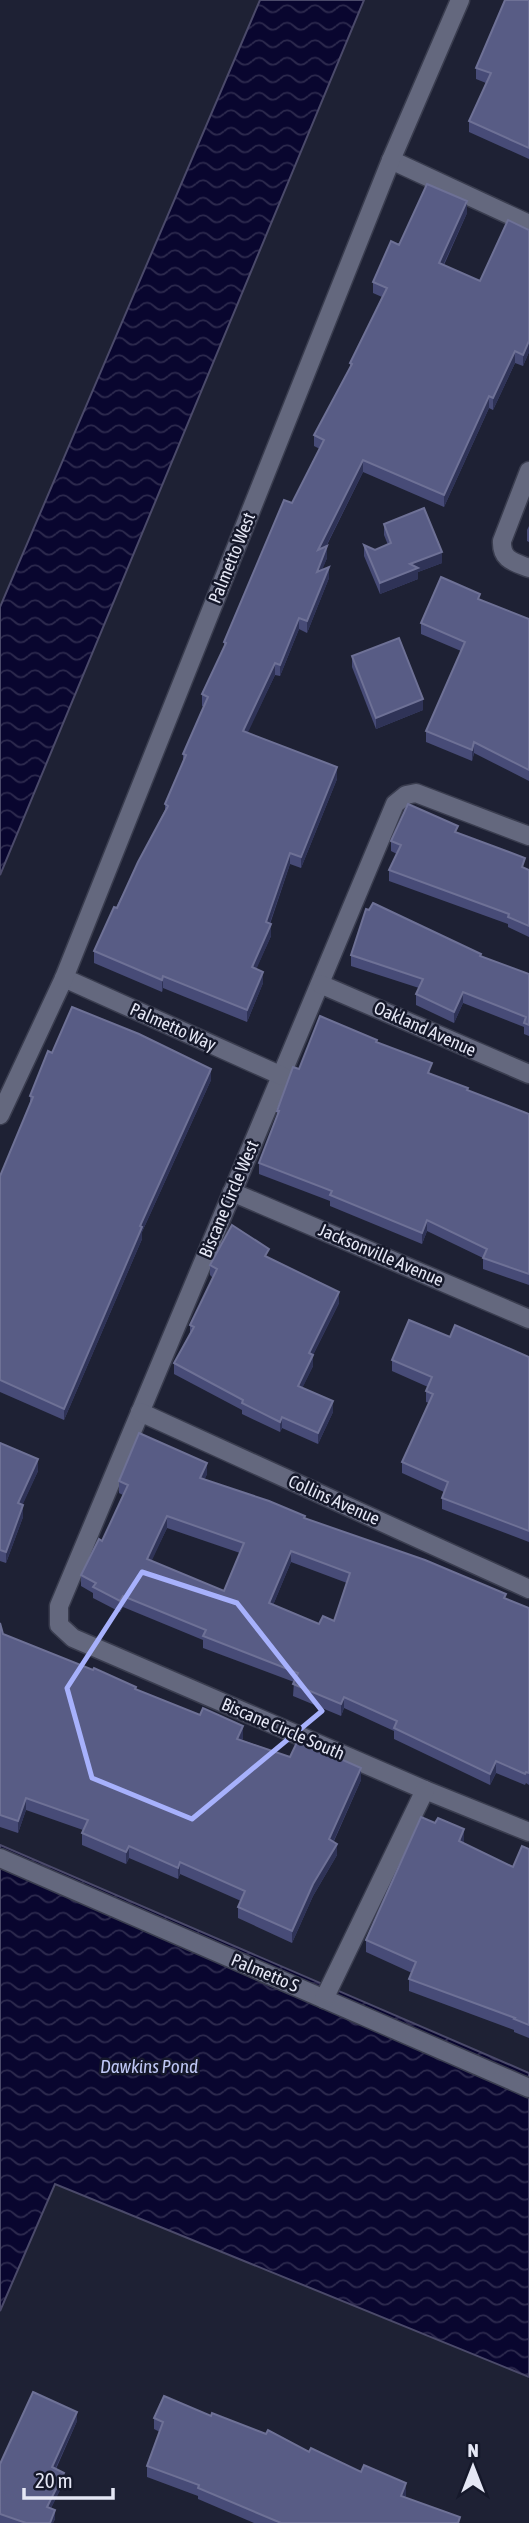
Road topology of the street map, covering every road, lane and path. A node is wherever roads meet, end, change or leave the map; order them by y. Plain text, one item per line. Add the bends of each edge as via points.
1 (460, 0) edge
2 (391, 160) junction
3 (529, 224) edge
4 (529, 471) edge
5 (529, 568) edge
6 (529, 836) edge
7 (64, 978) junction
8 (320, 984) junction
9 (529, 1074) edge
10 (282, 1076) junction
11 (0, 1115) edge
12 (232, 1192) junction
13 (529, 1319) edge
14 (139, 1412) junction
15 (529, 1588) edge
16 (59, 1606) joint
17 (425, 1790) junction
18 (529, 1832) edge
19 (0, 1858) edge
20 (324, 1999) junction
21 (529, 2088) edge

1 - 2 street, Palmetto West
2 - 3 street
2 - 7 street, Palmetto West
4 - 5 street via 501,550 506,558
6 - 8 street, Biscane Circle West via 416,793 406,795 395,804
7 - 10 street, Palmetto Way
7 - 11 street, Palmetto West
8 - 9 street, Oakland Avenue
8 - 10 street, Biscane Circle West
10 - 12 street, Biscane Circle West
12 - 13 street, Jacksonville Avenue
12 - 14 street, Biscane Circle West
14 - 15 street, Collins Avenue
14 - 16 street, Biscane Circle West
16 - 17 street, Biscane Circle South via 59,1625 72,1638
17 - 18 street, Biscane Circle South
17 - 20 street
19 - 20 street, Palmetto S
20 - 21 street, Palmetto S

